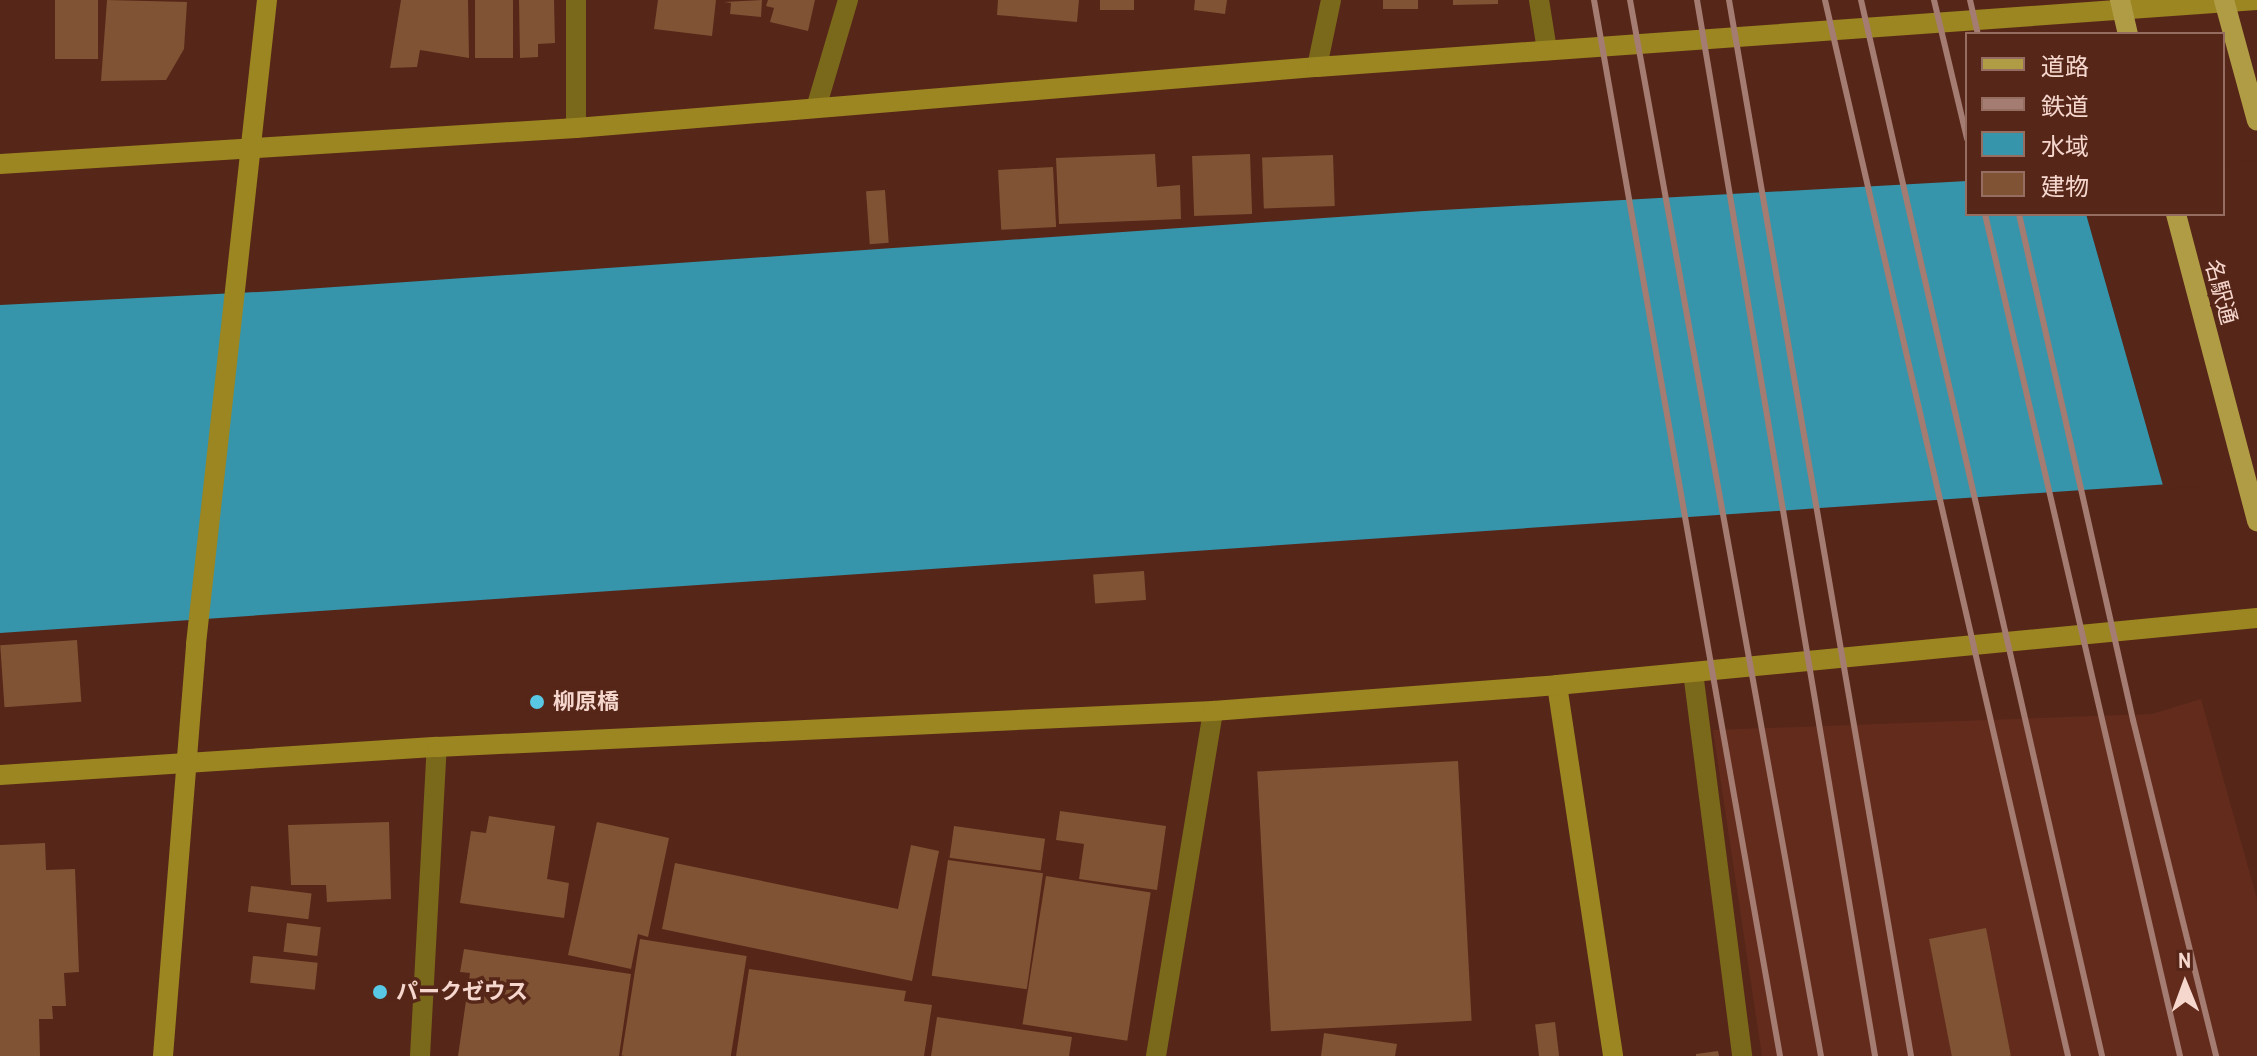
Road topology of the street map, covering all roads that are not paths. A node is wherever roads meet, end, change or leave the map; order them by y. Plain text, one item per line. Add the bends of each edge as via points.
1 (267, 0) edge
2 (576, 0) edge
3 (848, 0) edge
4 (1331, 0) edge
5 (1539, 0) edge
6 (2257, 0) edge
7 (2224, 1) edge
8 (2121, 4) edge
9 (2128, 32) edge
10 (1547, 50) junction
11 (1317, 67) junction
12 (816, 108) junction
13 (2257, 121) edge
14 (576, 128) junction
15 (255, 148) junction
16 (0, 164) edge
17 (2177, 216) edge
18 (2257, 520) edge
19 (2257, 618) edge
20 (1693, 672) junction
21 (1557, 685) junction
22 (1213, 711) junction
23 (437, 747) junction
24 (186, 762) junction
25 (0, 775) edge
26 (163, 1056) edge
27 (420, 1056) edge
28 (1156, 1056) edge
29 (1613, 1056) edge
30 (1742, 1056) edge

1 - 15 street
2 - 14 street
3 - 12 street
4 - 11 street
5 - 10 street
6 - 7 street
7 - 8 street
7 - 13 main road
8 - 9 main road
8 - 10 street
10 - 11 street
11 - 12 street
12 - 14 street
14 - 15 street
15 - 16 street
15 - 24 street
17 - 18 main road, 名駅通
19 - 20 street
20 - 21 street
20 - 30 street
21 - 22 street
21 - 29 street
22 - 23 street
22 - 28 street
23 - 24 street
23 - 27 street
24 - 25 street
24 - 26 street

